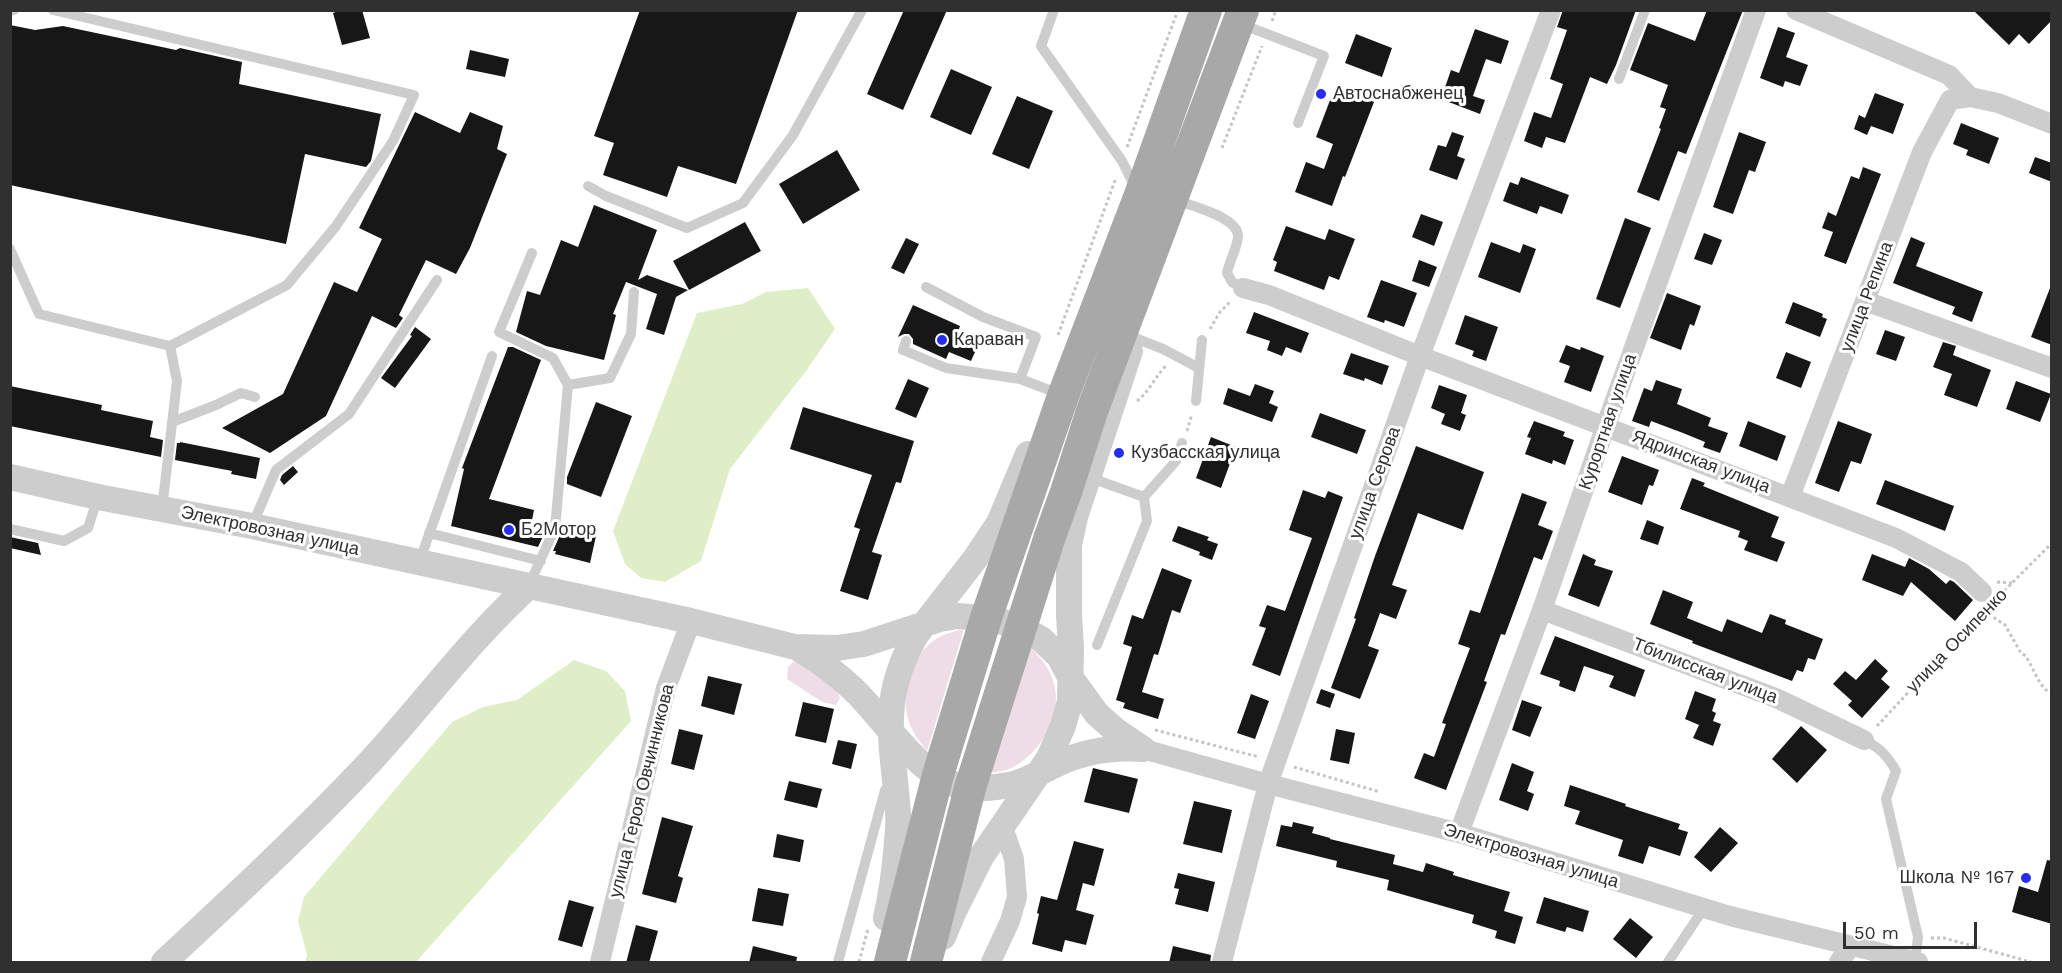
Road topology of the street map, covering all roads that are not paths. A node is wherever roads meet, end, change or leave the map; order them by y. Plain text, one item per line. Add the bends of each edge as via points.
1 (53, 10) edge
2 (862, 10) edge
3 (1054, 10) edge
4 (1206, 10) edge
5 (1551, 10) edge
6 (1645, 10) edge
7 (1756, 10) edge
8 (1796, 10) edge
9 (1240, 17) edge
10 (1618, 79) dead end
11 (1960, 99) junction
12 (1298, 123) dead end
13 (2052, 124) edge
14 (588, 186) dead end
15 (1140, 195) junction
16 (1169, 205) junction
17 (10, 249) edge
18 (532, 253) dead end
19 (437, 280) dead end
20 (926, 287) dead end
21 (1243, 288) joint
22 (634, 292) dead end
23 (1865, 301) junction
24 (1135, 338) junction
25 (1202, 340) road end
26 (906, 341) dead end
27 (170, 346) junction
28 (492, 356) dead end
29 (1420, 356) junction
30 (1199, 368) junction
31 (2052, 368) edge
32 (1020, 379) junction
33 (568, 385) junction
34 (255, 397) dead end
35 (1054, 401) junction
36 (1196, 401) road end
37 (172, 422) junction
38 (1606, 425) junction
39 (1182, 443) road end
40 (10, 477) edge
41 (1088, 477) junction
42 (98, 497) junction
43 (1144, 497) junction
44 (1790, 497) junction
45 (162, 509) junction
46 (252, 526) junction
47 (10, 529) edge
48 (429, 533) junction
49 (541, 561) junction
50 (419, 564) junction
51 (529, 586) junction
52 (1989, 599) road end
53 (1542, 610) junction
54 (986, 618) junction
55 (691, 621) junction
56 (924, 625) junction
57 (1020, 627) junction
58 (1097, 645) dead end
59 (795, 647) junction
60 (1070, 677) junction
61 (890, 729) junction
62 (1864, 740) joint
63 (1143, 749) junction
64 (1038, 774) junction
65 (938, 776) junction
66 (894, 784) junction
67 (1268, 784) junction
68 (970, 788) junction
69 (999, 830) junction
70 (1459, 833) junction
71 (1704, 908) junction
72 (1851, 946) junction
73 (1917, 962) edge
74 (164, 963) edge
75 (600, 963) edge
76 (838, 963) edge
77 (880, 963) edge
78 (890, 963) edge
79 (926, 963) edge
80 (933, 963) edge
81 (991, 963) edge
82 (1222, 963) edge
83 (1668, 963) edge
84 (1839, 963) edge

1 - 27 lane via 414,95 393,141 336,226 287,285
2 - 14 lane via 793,135 743,203 687,228
3 - 15 lane via 1041,46 1122,161
4 - 15 main road
5 - 29 street, улица Серова
6 - 10 lane
7 - 38 street, Курортная улица
8 - 11 street via 1949,75
9 - 12 lane via 1324,56
9 - 16 main road
11 - 13 street via 1998,103
11 - 23 street, улица Репина via 1922,152
15 - 35 main road
16 - 21 lane via 1225,218 1235,227 1238,236 1227,273 1232,282
16 - 24 street
16 - 57 main road via 1092,411
17 - 27 lane via 39,314
18 - 33 lane via 499,332 554,358
19 - 46 lane via 349,414 276,470
20 - 32 lane via 982,317 1036,337
21 - 29 street, Ядринская улица
22 - 33 lane via 631,334 610,378
23 - 31 street
23 - 44 street, улица Репина
24 - 30 lane
24 - 41 street
25 - 30 lane
26 - 32 lane via 903,350 946,368
27 - 37 lane via 177,381
28 - 48 lane
29 - 38 street, Ядринская улица
29 - 67 street, улица Серова
30 - 36 lane
32 - 35 lane
33 - 49 lane via 555,528
34 - 37 lane via 241,393
35 - 54 main road
35 - 56 street via 999,523
37 - 45 lane
38 - 44 street, Ядринская улица
38 - 53 street, Курортная улица
39 - 43 lane via 1176,461
40 - 42 street, Электровозная улица
41 - 43 lane
41 - 60 street via 1069,545
42 - 45 street, Электровозная улица
42 - 47 lane via 88,528 64,541
43 - 58 lane via 1147,520
44 - 52 street, Ядринская улица via 1896,538 1961,572
45 - 46 street, Электровозная улица
46 - 50 street, Электровозная улица
48 - 49 lane
48 - 50 lane
49 - 51 lane
50 - 51 street, Электровозная улица
51 - 55 street, Электровозная улица
51 - 74 street via 503,609 369,763 310,824
53 - 62 street, Тбилисская улица via 1776,698
53 - 70 street, Курортная улица
54 - 56 street via 957,616
54 - 57 street
54 - 65 main road
55 - 59 street, Электровозная улица
55 - 75 street, улица Героя Овчинникова via 666,688
56 - 59 street via 864,644
56 - 61 street via 895,684
57 - 60 street via 1059,656
57 - 68 main road
59 - 61 street via 822,662
60 - 63 street via 1097,714
60 - 64 street via 1070,701 1063,726
61 - 65 street
61 - 66 street
62 - 73 lane via 1879,747 1896,771 1886,799 1918,937
63 - 64 street via 1119,748 1078,755
63 - 67 street, Электровозная улица
64 - 68 street via 1012,784
64 - 69 street
65 - 68 street
65 - 78 main road
66 - 76 lane via 885,790
66 - 77 street via 899,815 894,886 880,939
67 - 70 street, Электровозная улица
67 - 82 street, улица Серова
68 - 79 main road
69 - 80 street via 958,902
69 - 81 street via 1006,836 1014,859 1017,897
70 - 71 street, Электровозная улица
71 - 72 street, Электровозная улица
71 - 83 lane
72 - 73 street, Электровозная улица
72 - 84 street

